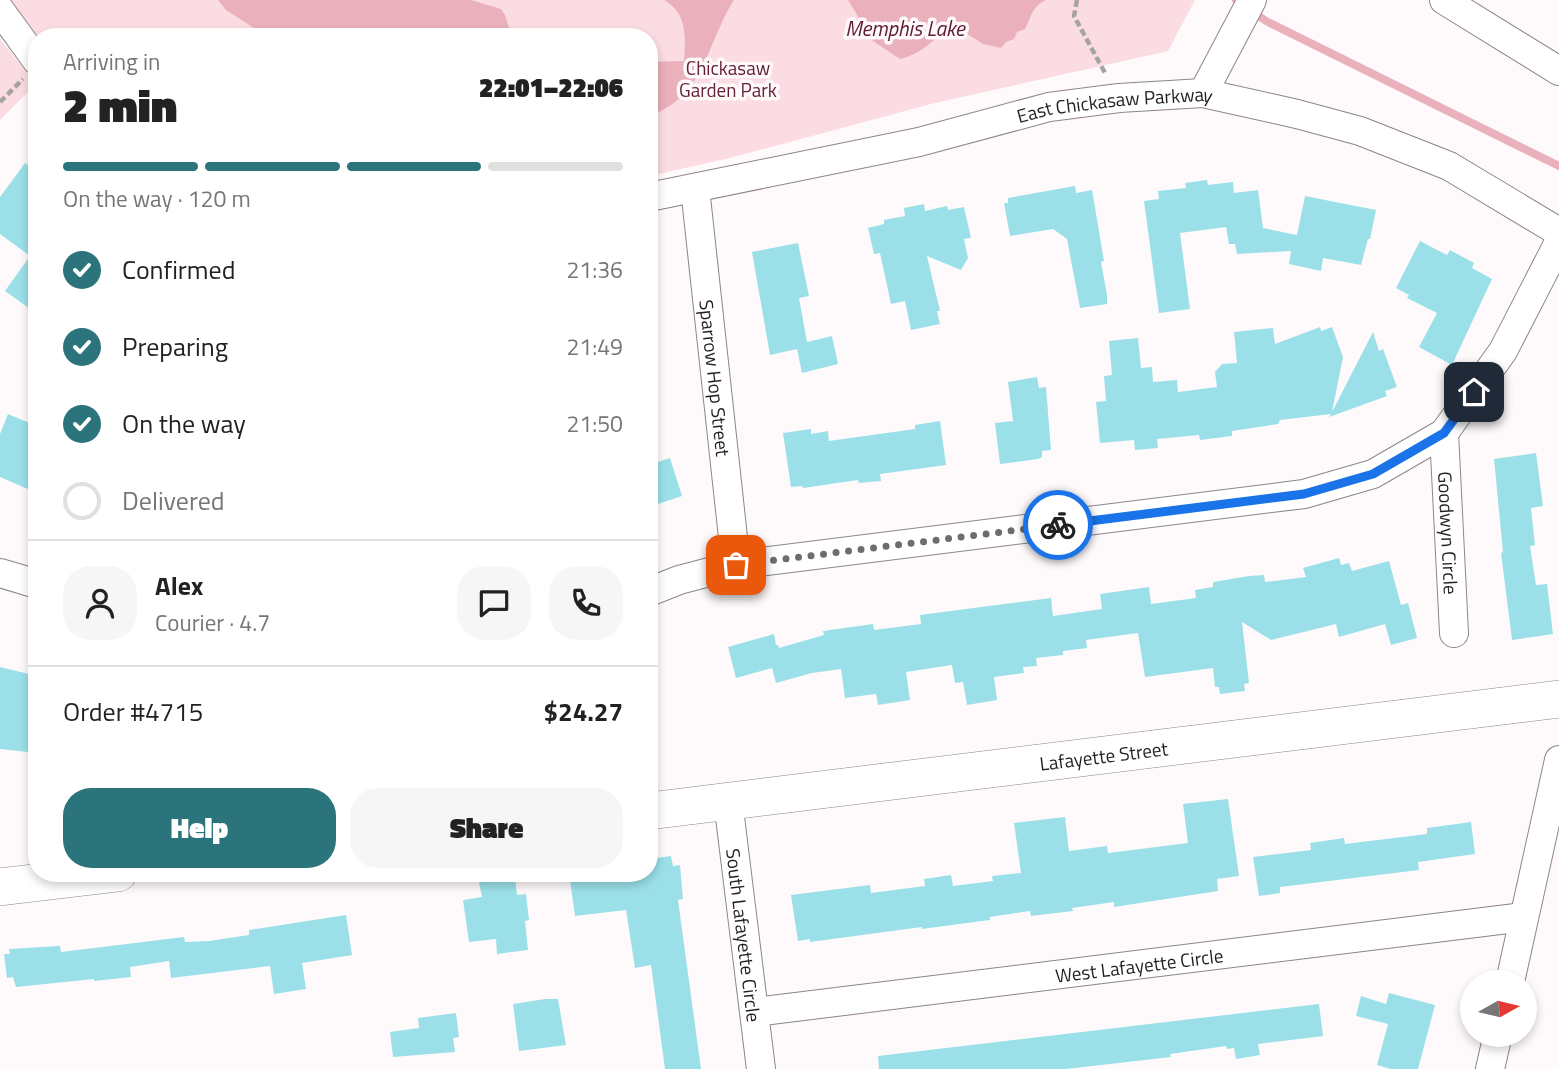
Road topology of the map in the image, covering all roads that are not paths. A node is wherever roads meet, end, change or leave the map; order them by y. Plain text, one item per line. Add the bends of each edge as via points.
1 (1252, 0) edge
2 (1444, 0) edge
3 (0, 10) edge
4 (28, 62) edge
5 (1559, 71) edge
6 (1203, 93) junction
7 (695, 188) junction
8 (658, 195) edge
9 (1559, 232) edge
10 (1559, 242) edge
11 (1444, 433) junction
12 (736, 565) junction
13 (0, 573) edge
14 (28, 581) edge
15 (658, 588) edge
16 (1454, 633) dead end
17 (1559, 699) edge
18 (1559, 760) edge
19 (728, 802) junction
20 (658, 810) edge
21 (42, 882) edge
22 (0, 887) edge
23 (1524, 917) junction
24 (1513, 970) edge
25 (755, 1012) junction
26 (1494, 1047) edge
27 (761, 1069) edge
28 (1490, 1069) edge

1 - 6 street
2 - 5 street
3 - 4 street
6 - 7 street, East Chickasaw Parkway via 1049,107 919,142
6 - 9 street, East Chickasaw Parkway via 1360,131 1449,166
7 - 8 street, East Chickasaw Parkway
7 - 12 street, Sparrow Hop Street
10 - 11 street via 1503,351
11 - 12 street via 1373,474 1304,494
11 - 16 street, Goodwyn Circle
12 - 15 street
13 - 14 street
17 - 19 street, Lafayette Street
18 - 23 street
19 - 20 street, Lafayette Street
19 - 25 street, South Lafayette Circle
21 - 22 street
23 - 24 street
23 - 25 street, West Lafayette Circle
25 - 27 street, South Lafayette Circle
26 - 28 street

